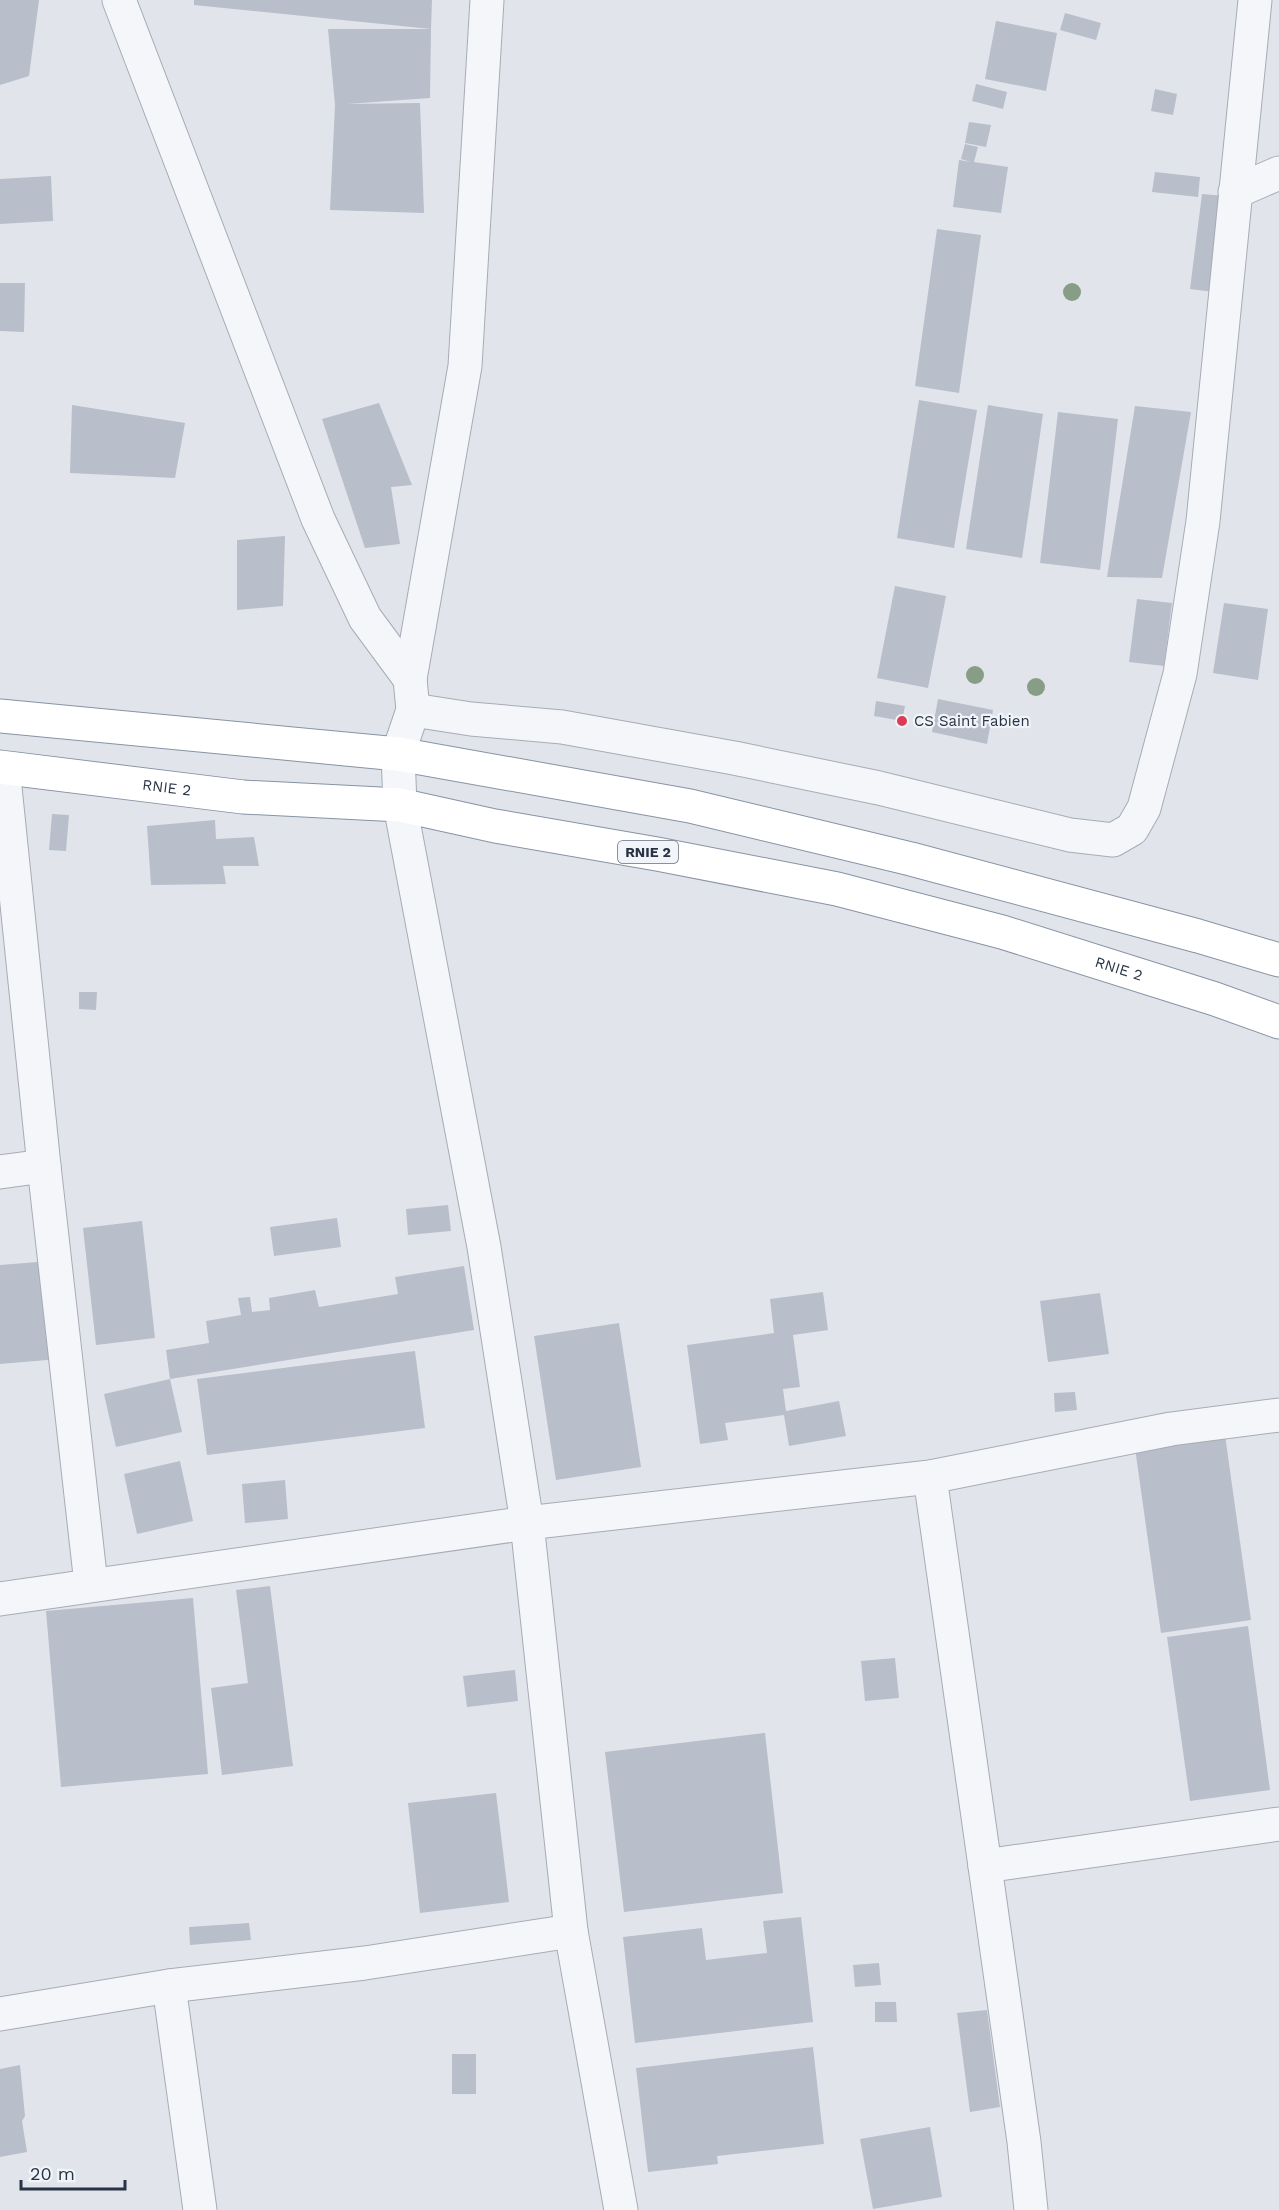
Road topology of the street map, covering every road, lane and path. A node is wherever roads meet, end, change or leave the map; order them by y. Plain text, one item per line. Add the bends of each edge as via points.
1 (119, 0) edge
2 (487, 0) edge
3 (1255, 0) edge
4 (1279, 173) edge
5 (1235, 192) junction
6 (412, 694) junction
7 (0, 716) edge
8 (398, 754) junction
9 (2, 768) edge
10 (400, 805) junction
11 (1279, 960) edge
12 (1279, 1022) edge
13 (44, 1166) junction
14 (0, 1173) edge
15 (1279, 1415) edge
16 (930, 1477) junction
17 (527, 1523) junction
18 (91, 1584) junction
19 (0, 1599) edge
20 (1279, 1824) edge
21 (985, 1866) junction
22 (571, 1932) junction
23 (169, 1986) junction
24 (0, 2014) edge
25 (200, 2210) edge
26 (621, 2210) edge
27 (1031, 2210) edge

1 - 6 street via 318,519 365,618
2 - 6 street via 465,366
3 - 5 street
4 - 5 street
5 - 6 street via 1203,521 1180,674 1144,807 1132,829 1113,840 1070,835 879,788 734,758 562,727 471,719
6 - 8 street
7 - 8 highway
8 - 10 street
8 - 11 highway via 690,806 911,859
9 - 10 highway, RNIE 2 / RNIE 2 via 243,797
9 - 13 street
10 - 12 highway, RNIE 2 / RNIE 2 via 837,889 1002,932
10 - 17 street via 484,1247
13 - 14 street
13 - 18 street
15 - 16 street via 1172,1429
16 - 17 street
16 - 21 street
17 - 18 street
17 - 22 street
18 - 19 street
20 - 21 street
21 - 27 street
22 - 23 street via 365,1963
22 - 26 street
23 - 24 street
23 - 25 street

